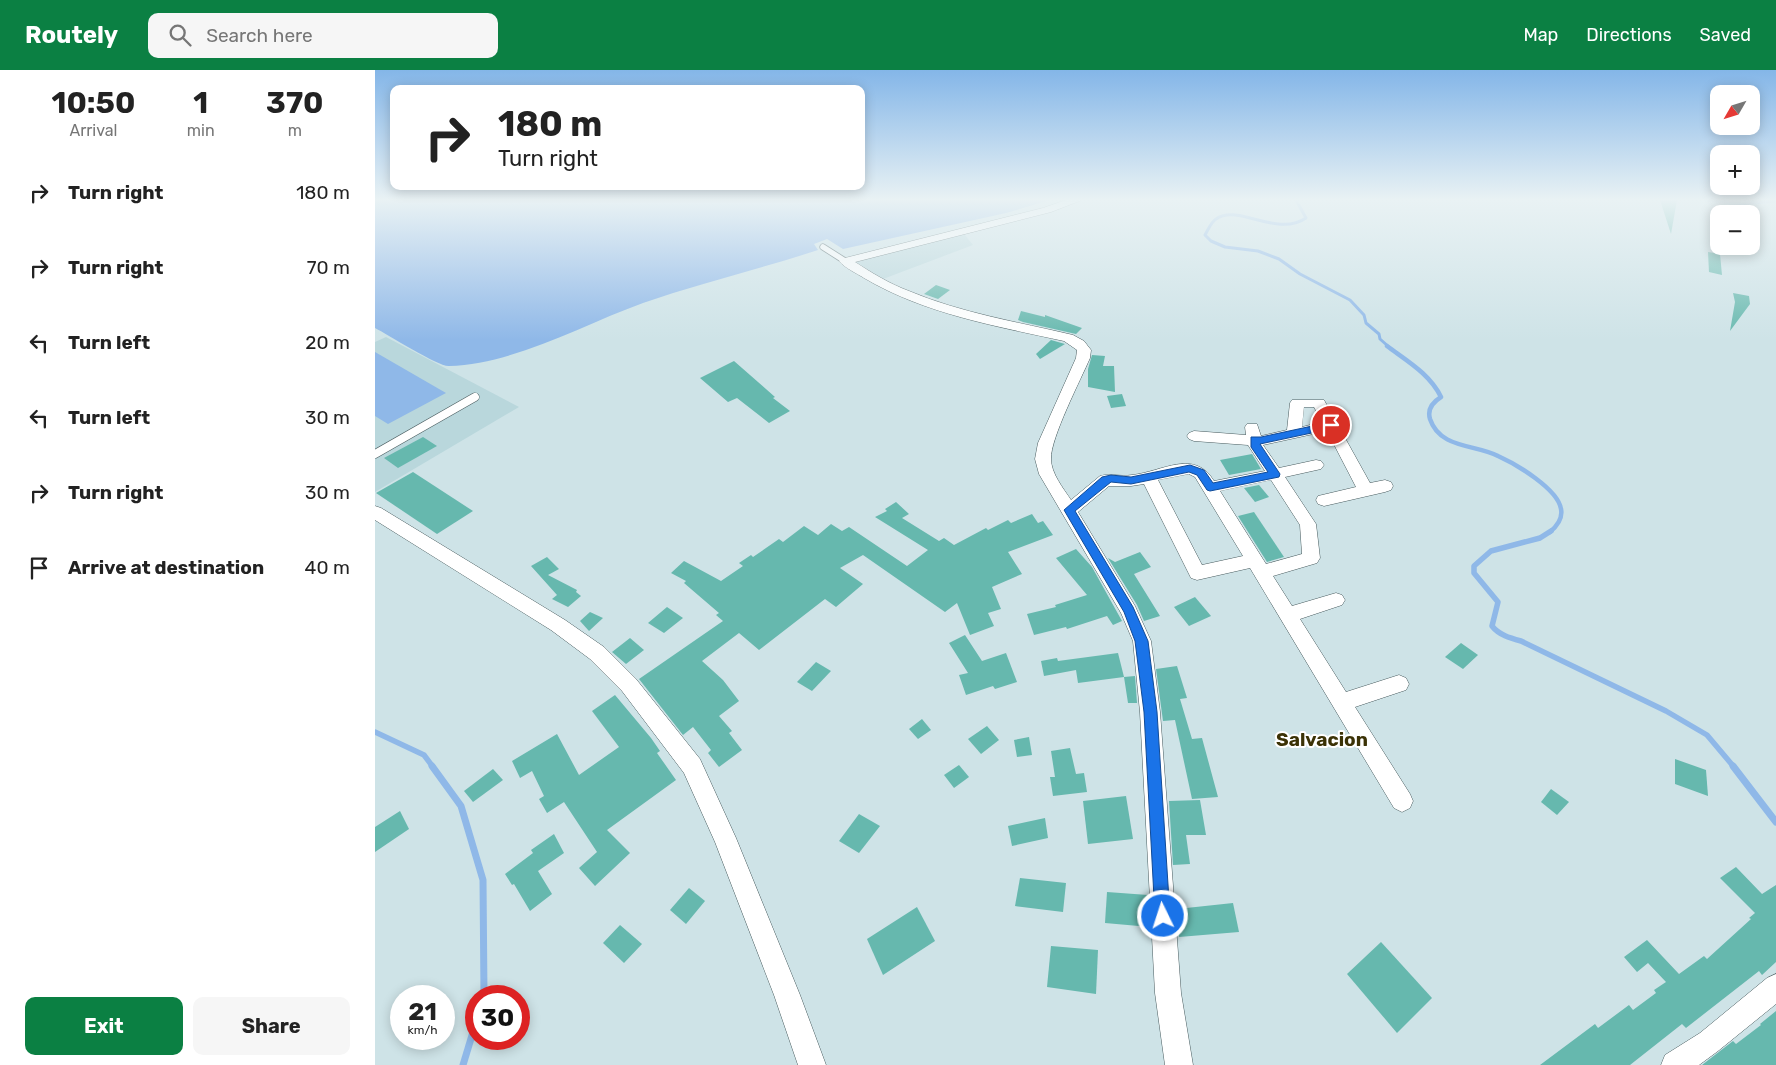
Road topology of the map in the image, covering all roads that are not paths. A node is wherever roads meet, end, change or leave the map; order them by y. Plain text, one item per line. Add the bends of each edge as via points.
1 (900, 246) edge
2 (823, 247) dead end
3 (845, 260) junction
4 (475, 397) dead end
5 (1319, 403) junction
6 (1338, 403) dead end
7 (1331, 425) junction
8 (1253, 433) junction
9 (1294, 433) junction
10 (1194, 436) dead end
11 (375, 454) edge
12 (1317, 465) dead end
13 (1275, 474) junction
14 (1149, 478) junction
15 (1385, 486) dead end
16 (1210, 487) junction
17 (1366, 490) junction
18 (1324, 500) dead end
19 (1069, 510) junction
20 (375, 512) edge
21 (1257, 567) junction
22 (1336, 600) dead end
23 (1289, 615) junction
24 (1399, 684) dead end
25 (1343, 702) junction
26 (1402, 800) dead end
27 (1776, 987) edge
28 (812, 1065) edge
29 (1179, 1065) edge
30 (1675, 1065) edge

1 - 3 street
2 - 3 lane
3 - 19 street via 891,288 912,296 976,316 1068,338 1079,344 1084,350 1083,358 1057,414 1043,459 1047,474
4 - 11 lane
5 - 6 street
5 - 7 street
5 - 9 street via 1298,397
7 - 9 street
7 - 17 street
8 - 9 street via 1261,440
8 - 10 street
8 - 13 street via 1256,447
12 - 13 street
13 - 16 street
13 - 21 street via 1308,524 1311,558
14 - 16 street via 1190,468 1201,473
14 - 19 street via 1106,480
14 - 21 street via 1197,573
15 - 17 street
16 - 21 street
17 - 18 street
19 - 29 street via 1129,611 1142,641 1151,712 1168,993
20 - 28 street via 558,625 597,653 629,685 692,766 728,847
21 - 23 street
22 - 23 street
23 - 25 street
24 - 25 street
25 - 26 street
27 - 30 street via 1709,1042

